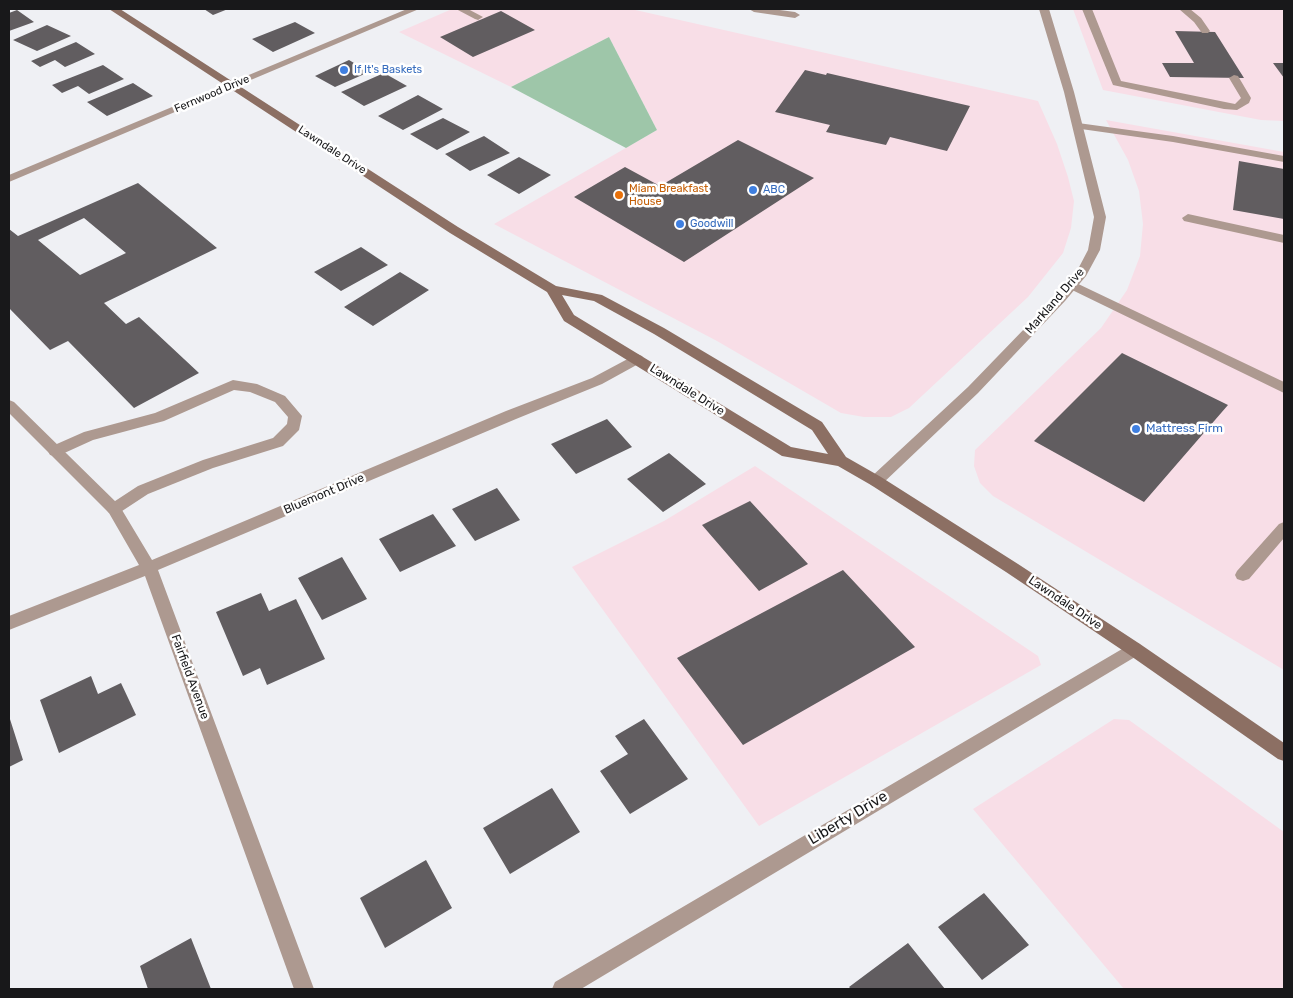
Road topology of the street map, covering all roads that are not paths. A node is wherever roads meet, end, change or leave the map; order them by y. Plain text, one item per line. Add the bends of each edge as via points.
1 (114, 9) edge
2 (414, 9) edge
3 (461, 9) edge
4 (754, 9) edge
5 (1044, 9) edge
6 (1087, 9) edge
7 (1184, 9) edge
8 (795, 14) dead end
9 (478, 18) dead end
10 (1205, 31) dead end
11 (1234, 78) dead end
12 (233, 86) junction
13 (1078, 126) junction
14 (1284, 159) edge
15 (9, 179) edge
16 (1188, 218) dead end
17 (1284, 239) edge
18 (1072, 285) junction
19 (552, 289) junction
20 (637, 359) junction
21 (1284, 388) edge
22 (9, 405) edge
23 (55, 451) junction
24 (841, 461) junction
25 (876, 481) junction
26 (114, 509) junction
27 (1284, 528) edge
28 (148, 568) junction
29 (1243, 575) dead end
30 (9, 623) edge
31 (1134, 648) junction
32 (1284, 753) edge
33 (304, 989) edge
34 (562, 989) edge

1 - 12 main road, Lawndale Drive
2 - 12 street, Fernwood Drive
3 - 9 street
4 - 8 street
5 - 13 street, Markland Drive
6 - 11 street via 1117,83 1236,107 1246,98
7 - 10 street via 1198,20
12 - 15 street, Fernwood Drive
12 - 19 main road, Lawndale Drive via 454,230
13 - 14 street
13 - 18 street, Markland Drive via 1100,217 1094,250
16 - 17 street
18 - 21 street
18 - 25 street, Markland Drive via 973,390
19 - 20 main road, Lawndale Drive via 569,318
19 - 24 main road, Lawndale Drive via 598,298 659,331 817,426
20 - 24 main road, Lawndale Drive via 787,452
20 - 28 street, Bluemont Drive via 597,381
22 - 23 street, Fairfield Avenue
23 - 26 street, Fairfield Avenue
23 - 26 street via 89,436 159,417 233,385 252,387 280,399 295,416 294,426 278,442 208,464 142,490
24 - 25 main road, Lawndale Drive
25 - 31 main road, Lawndale Drive
26 - 28 street, Fairfield Avenue
27 - 29 street
28 - 30 street, Bluemont Drive
28 - 33 street, Fairfield Avenue via 155,579
31 - 32 main road, Lawndale Drive
31 - 34 street, Liberty Drive

